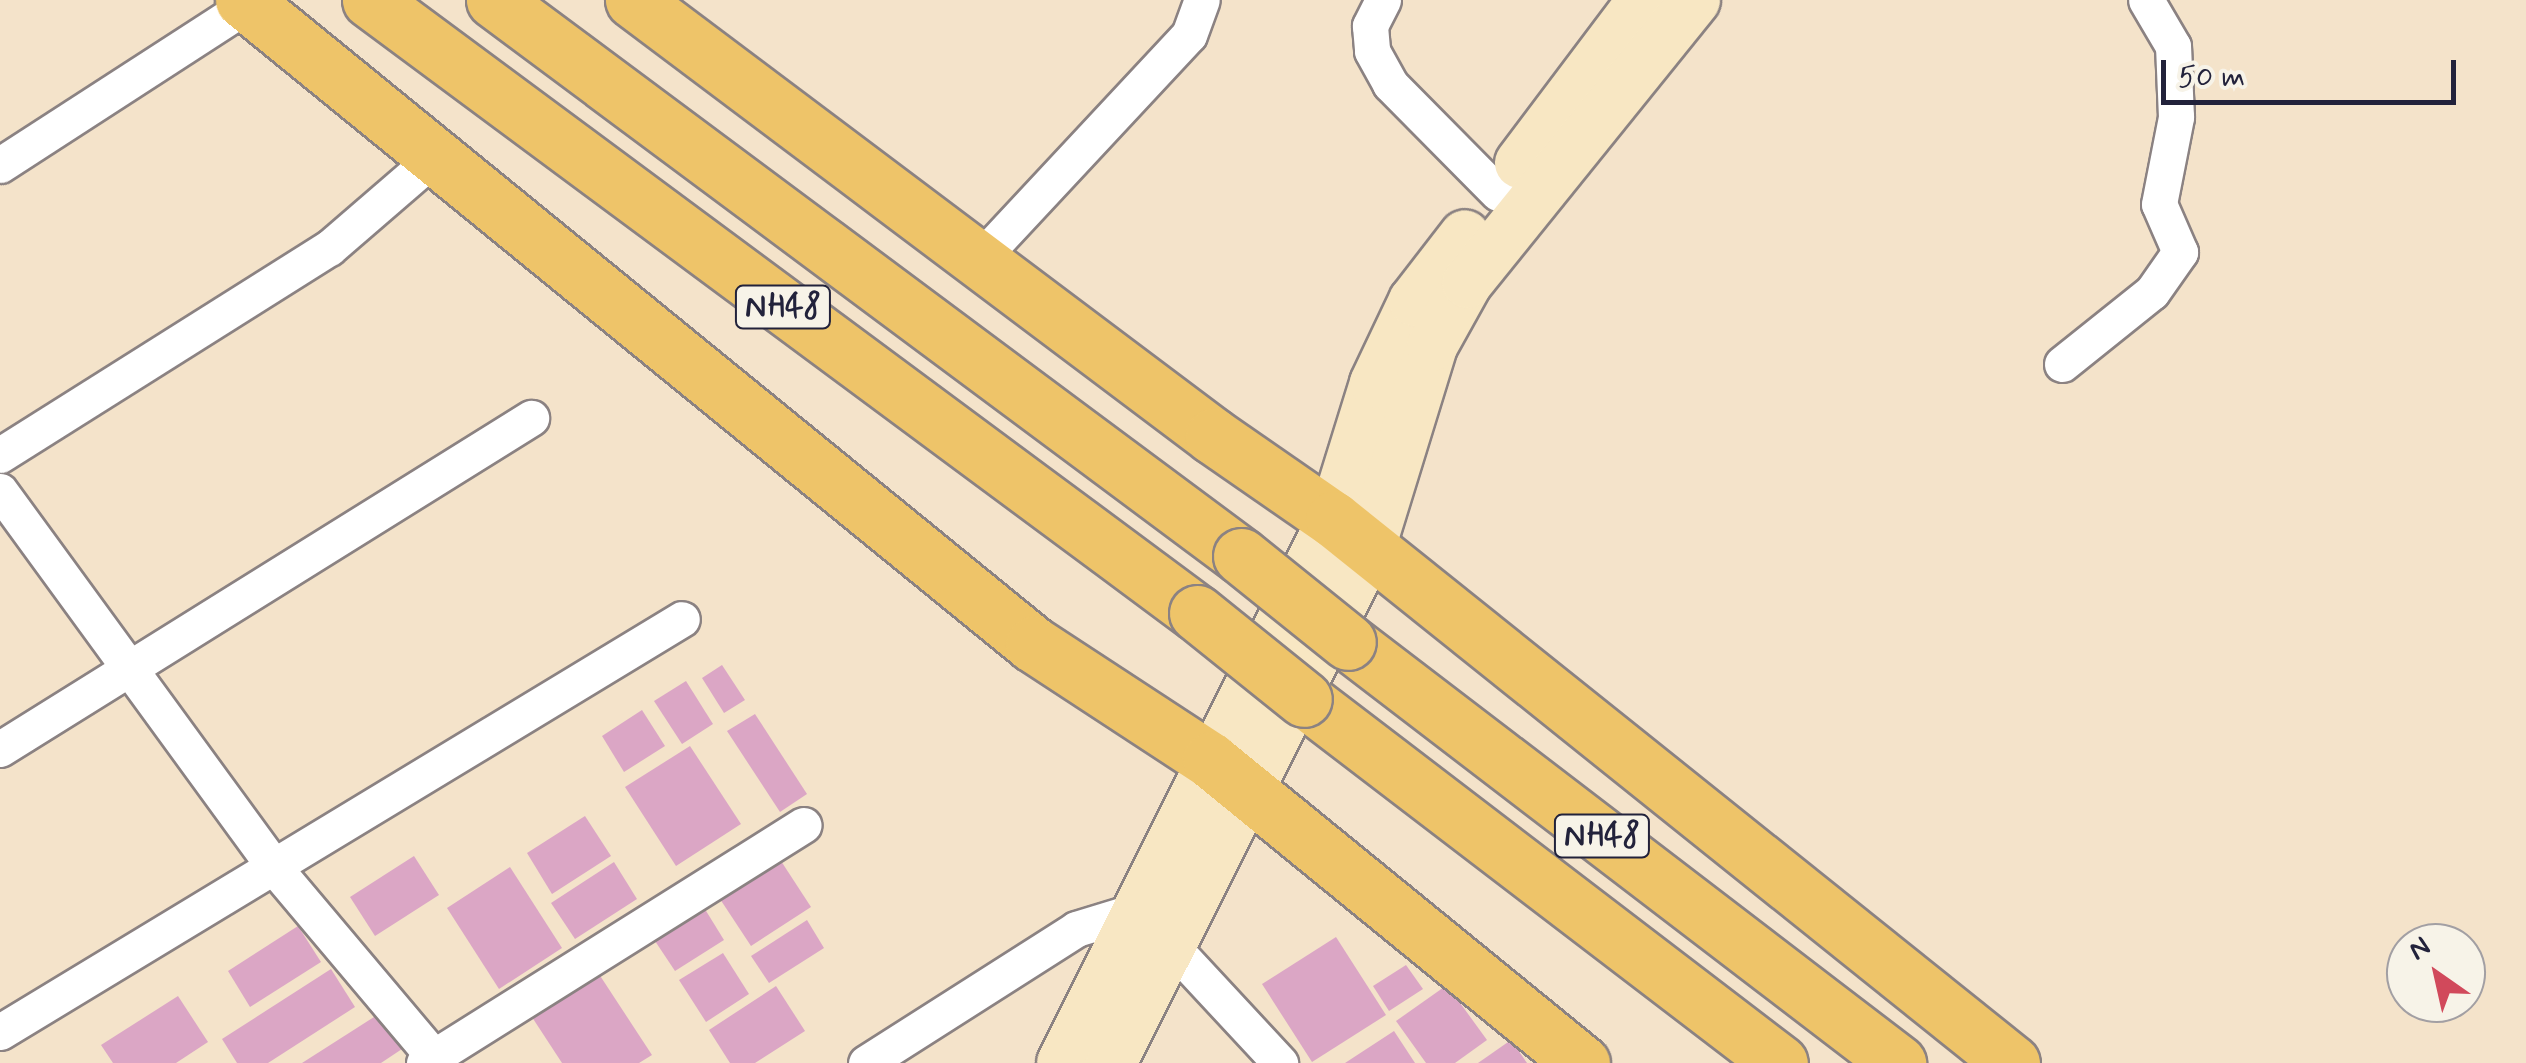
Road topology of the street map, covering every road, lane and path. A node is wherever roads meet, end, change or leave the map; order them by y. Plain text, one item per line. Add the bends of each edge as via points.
1 (370, 0) edge
2 (494, 0) edge
3 (633, 0) edge
4 (1202, 0) edge
5 (1382, 0) edge
6 (1643, 0) edge
7 (1695, 0) edge
8 (2146, 0) edge
9 (246, 2) edge
10 (432, 159) junction
11 (0, 165) edge
12 (1498, 193) junction
13 (978, 260) junction
14 (1455, 273) junction
15 (2062, 364) dead end
16 (532, 418) dead end
17 (0, 455) edge
18 (0, 491) edge
19 (1351, 533) junction
20 (682, 619) dead end
21 (127, 669) junction
22 (0, 749) edge
23 (1229, 776) junction
24 (804, 824) dead end
25 (273, 866) junction
26 (1154, 927) junction
27 (0, 1032) edge
28 (433, 1061) edge
29 (866, 1063) edge
30 (1062, 1063) edge
31 (1111, 1063) edge
32 (1280, 1063) edge
33 (1582, 1063) edge
34 (1780, 1063) edge
35 (1898, 1063) edge
36 (2012, 1063) edge

1 - 34 highway, NH48, bridge via 1197,613
2 - 35 highway, NH48, bridge via 1241,556
3 - 13 highway
4 - 13 street via 1189,35
5 - 12 street via 1370,26 1372,50 1390,84
6 - 12 main road
7 - 14 main road
8 - 15 street via 2173,46 2176,118 2158,204 2180,252 2152,292
9 - 10 highway
9 - 11 street
10 - 17 street via 329,248
10 - 23 highway via 1033,644
12 - 14 main road
13 - 19 highway
14 - 19 main road via 1414,302 1374,383
16 - 21 street
18 - 21 street
19 - 23 main road
19 - 36 highway
20 - 25 street
21 - 22 street
21 - 25 street
23 - 26 main road
23 - 33 highway
24 - 28 street
25 - 27 street
25 - 28 street
26 - 29 street via 1076,928
26 - 30 main road
26 - 31 main road
26 - 32 street

